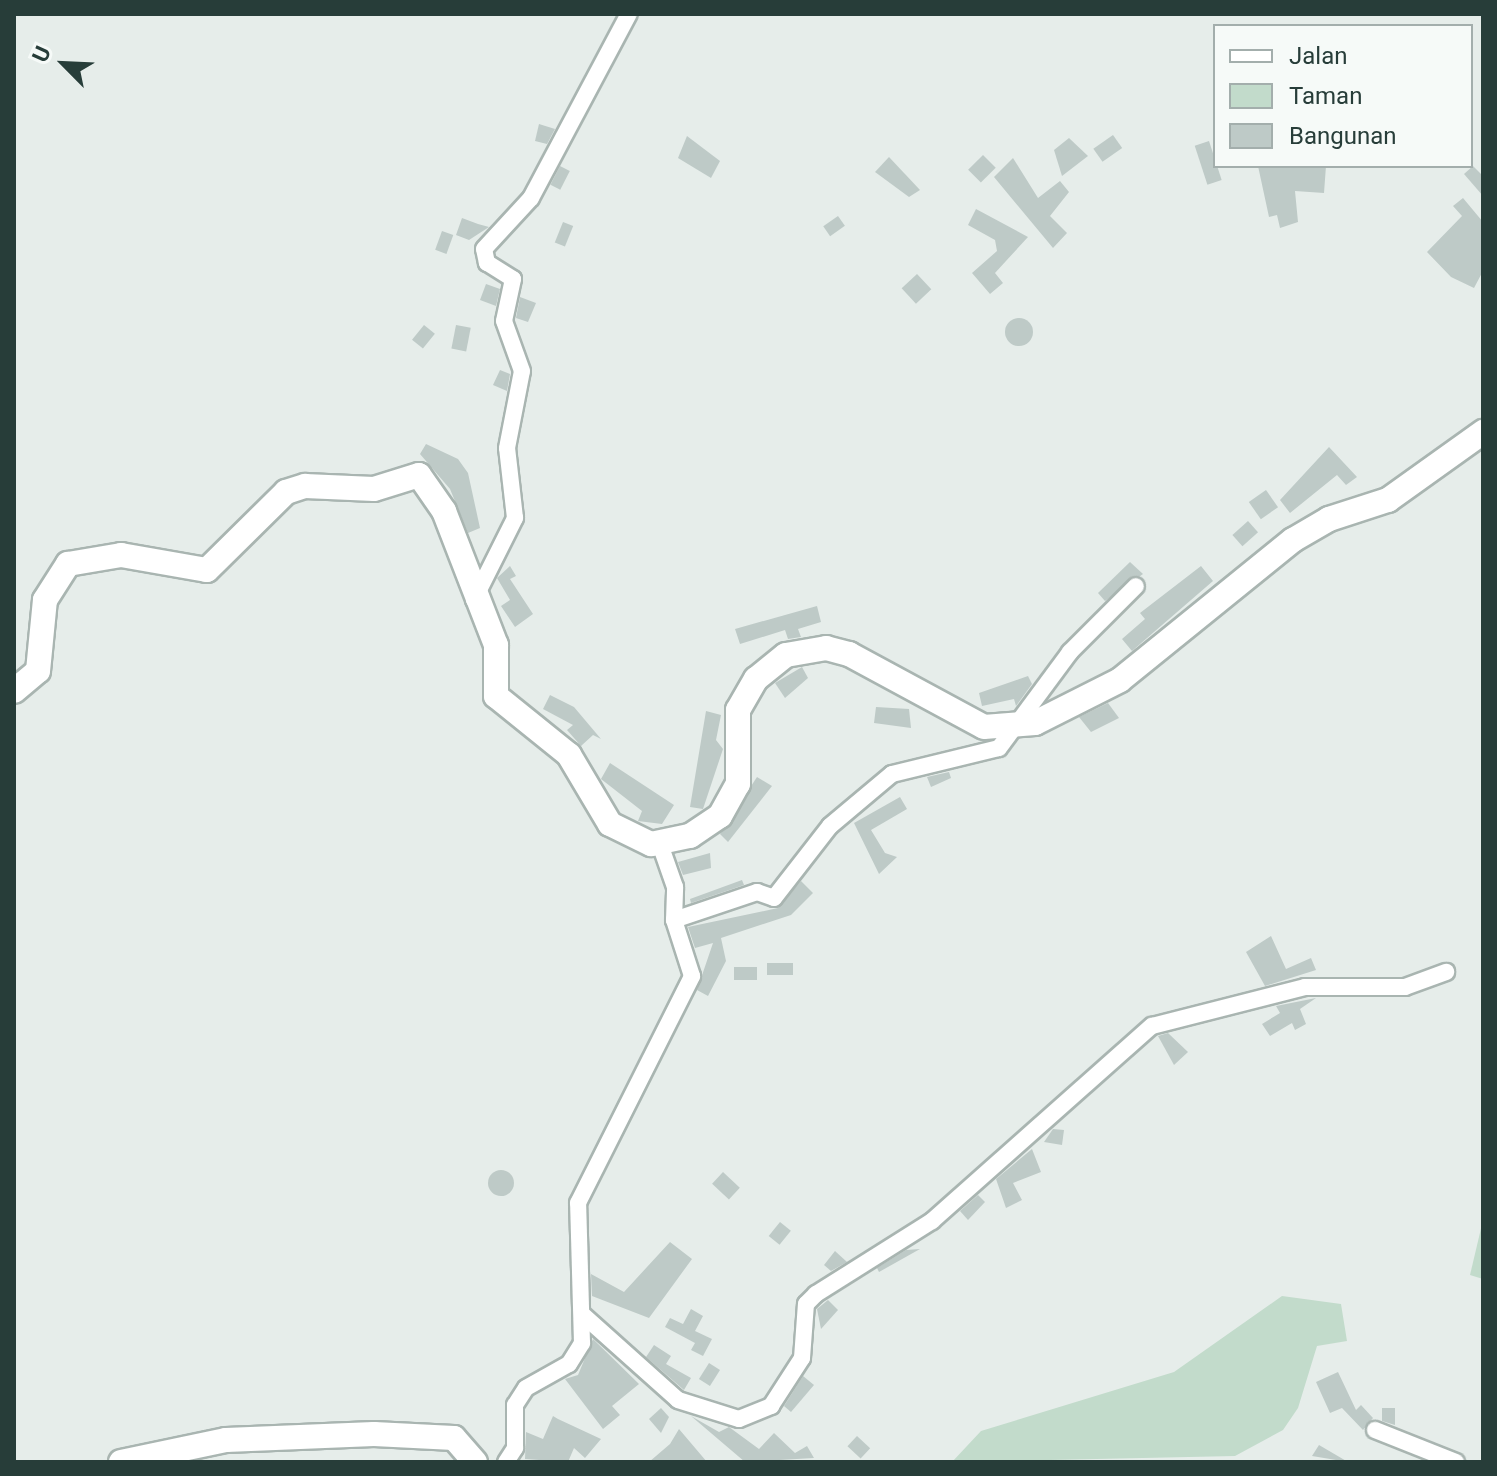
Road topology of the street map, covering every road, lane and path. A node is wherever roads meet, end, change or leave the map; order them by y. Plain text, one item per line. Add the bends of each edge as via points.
1 (629, 14) edge
2 (1483, 432) edge
3 (1136, 586) dead end
4 (473, 601) junction
5 (14, 691) edge
6 (1016, 729) junction
7 (651, 844) junction
8 (674, 920) junction
9 (1446, 972) dead end
10 (583, 1315) junction
11 (1375, 1430) dead end
12 (121, 1462) edge
13 (475, 1462) edge
14 (506, 1462) edge
15 (1456, 1462) edge

1 - 4 street via 531,198 484,249 487,263 513,279 504,321 522,371 507,448 515,518
2 - 6 street via 1388,500 1329,519 1293,540 1102,692
3 - 6 street via 1070,652
4 - 5 street via 444,511 419,475 374,489 305,486 264,508 207,570 121,555 68,564 45,600 38,671
4 - 7 street via 496,645 496,696 569,755 610,824
6 - 7 street via 957,718 849,654 826,648 786,655 756,679 738,710 738,784 720,816 690,836
6 - 8 street via 985,754 885,777 830,826 774,898 757,892
7 - 8 street via 661,847 675,887
8 - 10 street via 692,976 578,1203
9 - 10 street via 1405,987 1305,987 1152,1026 932,1221 816,1294 806,1304 802,1358 771,1406 739,1419 678,1400
10 - 14 street via 582,1343 569,1364 526,1388 515,1405 515,1448
11 - 15 street
12 - 13 street via 226,1440 374,1434 454,1438

